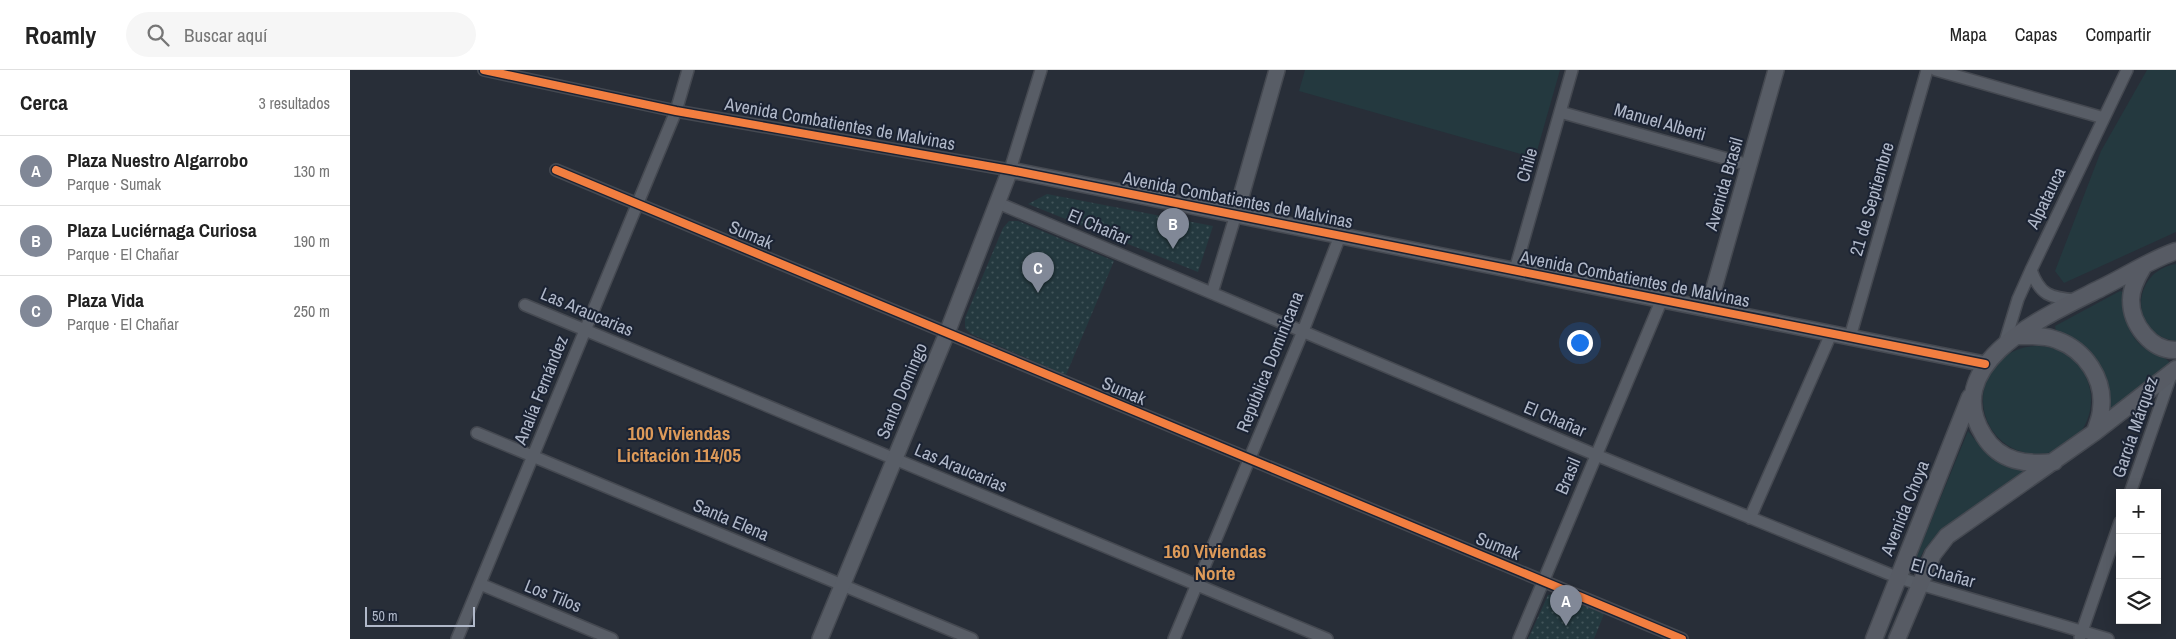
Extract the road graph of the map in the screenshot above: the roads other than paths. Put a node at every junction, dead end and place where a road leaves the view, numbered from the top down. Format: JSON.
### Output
{"nodes":[{"id":1,"x":484,"y":70,"type":"edge"},
{"id":2,"x":688,"y":70,"type":"edge"},
{"id":3,"x":1041,"y":70,"type":"edge"},
{"id":4,"x":1277,"y":70,"type":"edge"},
{"id":5,"x":1572,"y":70,"type":"edge"},
{"id":6,"x":1776,"y":70,"type":"edge"},
{"id":7,"x":1927,"y":70,"type":"edge"},
{"id":8,"x":1936,"y":70,"type":"edge"},
{"id":9,"x":2127,"y":70,"type":"edge"},
{"id":10,"x":676,"y":111,"type":"junction"},
{"id":11,"x":1560,"y":112,"type":"junction"},
{"id":12,"x":2104,"y":118,"type":"junction"},
{"id":13,"x":1749,"y":165,"type":"junction"},
{"id":14,"x":556,"y":170,"type":"dead end"},
{"id":15,"x":1010,"y":170,"type":"junction"},
{"id":16,"x":998,"y":203,"type":"junction"},
{"id":17,"x":637,"y":204,"type":"junction"},
{"id":18,"x":1236,"y":214,"type":"junction"},
{"id":19,"x":1340,"y":236,"type":"junction"},
{"id":20,"x":2173,"y":253,"type":"edge"},
{"id":21,"x":2143,"y":267,"type":"junction"},
{"id":22,"x":1515,"y":270,"type":"junction"},
{"id":23,"x":2030,"y":270,"type":"junction"},
{"id":24,"x":1212,"y":293,"type":"junction"},
{"id":25,"x":1662,"y":299,"type":"junction"},
{"id":26,"x":2077,"y":300,"type":"junction"},
{"id":27,"x":525,"y":305,"type":"dead end"},
{"id":28,"x":1708,"y":309,"type":"junction"},
{"id":29,"x":585,"y":330,"type":"junction"},
{"id":30,"x":1303,"y":331,"type":"junction"},
{"id":31,"x":947,"y":333,"type":"junction"},
{"id":32,"x":1831,"y":334,"type":"junction"},
{"id":33,"x":1850,"y":337,"type":"junction"},
{"id":34,"x":2011,"y":341,"type":"junction"},
{"id":35,"x":2176,"y":350,"type":"edge"},
{"id":36,"x":1985,"y":364,"type":"junction"},
{"id":37,"x":2174,"y":370,"type":"edge"},
{"id":38,"x":1973,"y":391,"type":"junction"},
{"id":39,"x":2095,"y":432,"type":"junction"},
{"id":40,"x":477,"y":433,"type":"dead end"},
{"id":41,"x":1596,"y":455,"type":"junction"},
{"id":42,"x":533,"y":456,"type":"junction"},
{"id":43,"x":894,"y":459,"type":"junction"},
{"id":44,"x":1249,"y":460,"type":"junction"},
{"id":45,"x":2054,"y":462,"type":"junction"},
{"id":46,"x":2131,"y":489,"type":"edge"},
{"id":47,"x":1750,"y":518,"type":"junction"},
{"id":48,"x":2116,"y":533,"type":"edge"},
{"id":49,"x":1899,"y":578,"type":"junction"},
{"id":50,"x":1543,"y":581,"type":"junction"},
{"id":51,"x":480,"y":584,"type":"junction"},
{"id":52,"x":842,"y":585,"type":"junction"},
{"id":53,"x":1196,"y":585,"type":"junction"},
{"id":54,"x":1919,"y":585,"type":"junction"},
{"id":55,"x":2080,"y":635,"type":"edge"},
{"id":56,"x":457,"y":639,"type":"edge"},
{"id":57,"x":612,"y":639,"type":"edge"},
{"id":58,"x":820,"y":639,"type":"edge"},
{"id":59,"x":972,"y":639,"type":"edge"},
{"id":60,"x":1174,"y":639,"type":"edge"},
{"id":61,"x":1327,"y":639,"type":"edge"},
{"id":62,"x":1518,"y":639,"type":"edge"},
{"id":63,"x":1682,"y":639,"type":"edge"},
{"id":64,"x":1874,"y":639,"type":"edge"},
{"id":65,"x":1897,"y":639,"type":"edge"},
{"id":66,"x":2108,"y":639,"type":"edge"}],
"edges":[{"from":1,"to":10,"type":"street","name":"Avenida Combatientes de Malvinas"},
{"from":2,"to":10,"type":"street","name":"Analía Fernández"},
{"from":3,"to":15,"type":"street","name":"Santo Domingo"},
{"from":4,"to":18,"type":"street"},
{"from":5,"to":11,"type":"street","name":"Chile"},
{"from":6,"to":13,"type":"street","name":"Avenida Brasil"},
{"from":7,"to":33,"type":"street","name":"21 de Septiembre"},
{"from":8,"to":12,"type":"street"},
{"from":9,"to":12,"type":"street","name":"Alpatauca"},
{"from":10,"to":15,"type":"street","name":"Avenida Combatientes de Malvinas"},
{"from":10,"to":17,"type":"street","name":"Analía Fernández"},
{"from":11,"to":13,"type":"street","name":"Manuel Alberti"},
{"from":11,"to":22,"type":"street","name":"Chile"},
{"from":12,"to":23,"type":"street","name":"Alpatauca"},
{"from":13,"to":28,"type":"street","name":"Avenida Brasil"},
{"from":14,"to":17,"type":"street","name":"Sumak"},
{"from":15,"to":16,"type":"street","name":"Santo Domingo"},
{"from":15,"to":18,"type":"street","name":"Avenida Combatientes de Malvinas"},
{"from":16,"to":24,"type":"street","name":"El Chañar"},
{"from":16,"to":31,"type":"street","name":"Santo Domingo"},
{"from":17,"to":29,"type":"street","name":"Analía Fernández"},
{"from":17,"to":31,"type":"street","name":"Sumak"},
{"from":18,"to":19,"type":"street","name":"Avenida Combatientes de Malvinas"},
{"from":18,"to":24,"type":"street"},
{"from":19,"to":22,"type":"street","name":"Avenida Combatientes de Malvinas"},
{"from":19,"to":30,"type":"street","name":"República Dominicana"},
{"from":20,"to":21,"type":"main road"},
{"from":21,"to":26,"type":"main road"},
{"from":21,"to":35,"type":"main road"},
{"from":22,"to":25,"type":"street","name":"Avenida Combatientes de Malvinas"},
{"from":23,"to":26,"type":"street"},
{"from":23,"to":34,"type":"street","name":"Alpatauca"},
{"from":24,"to":30,"type":"street","name":"El Chañar"},
{"from":25,"to":28,"type":"street","name":"Avenida Combatientes de Malvinas"},
{"from":25,"to":41,"type":"street","name":"Brasil"},
{"from":26,"to":34,"type":"main road"},
{"from":27,"to":29,"type":"street","name":"Las Araucarias"},
{"from":28,"to":32,"type":"street","name":"Avenida Combatientes de Malvinas"},
{"from":29,"to":42,"type":"street","name":"Analía Fernández"},
{"from":29,"to":43,"type":"street","name":"Las Araucarias"},
{"from":30,"to":41,"type":"street","name":"El Chañar"},
{"from":30,"to":44,"type":"street","name":"República Dominicana"},
{"from":31,"to":43,"type":"street","name":"Santo Domingo"},
{"from":31,"to":44,"type":"street","name":"Sumak"},
{"from":32,"to":33,"type":"street","name":"Avenida Combatientes de Malvinas"},
{"from":32,"to":47,"type":"street"},
{"from":33,"to":36,"type":"street","name":"Avenida Combatientes de Malvinas"},
{"from":34,"to":36,"type":"main road"},
{"from":34,"to":39,"type":"main road"},
{"from":36,"to":38,"type":"main road"},
{"from":37,"to":39,"type":"main road"},
{"from":37,"to":46,"type":"street","name":"García Márquez"},
{"from":38,"to":45,"type":"main road"},
{"from":38,"to":49,"type":"main road","name":"Avenida Choya"},
{"from":39,"to":45,"type":"main road"},
{"from":40,"to":42,"type":"street","name":"Santa Elena"},
{"from":41,"to":47,"type":"street","name":"El Chañar"},
{"from":41,"to":50,"type":"street","name":"Brasil"},
{"from":42,"to":51,"type":"street","name":"Analía Fernández"},
{"from":42,"to":52,"type":"street","name":"Santa Elena"},
{"from":43,"to":52,"type":"street","name":"Santo Domingo"},
{"from":43,"to":53,"type":"street","name":"Las Araucarias"},
{"from":44,"to":50,"type":"street","name":"Sumak"},
{"from":44,"to":53,"type":"street","name":"República Dominicana"},
{"from":45,"to":54,"type":"main road"},
{"from":47,"to":49,"type":"street","name":"El Chañar"},
{"from":48,"to":55,"type":"street"},
{"from":49,"to":54,"type":"street","name":"El Chañar"},
{"from":49,"to":64,"type":"main road","name":"Avenida Choya"},
{"from":50,"to":62,"type":"street","name":"Brasil"},
{"from":50,"to":63,"type":"street","name":"Sumak"},
{"from":51,"to":56,"type":"street","name":"Analía Fernández"},
{"from":51,"to":57,"type":"street","name":"Los Tilos"},
{"from":52,"to":58,"type":"street","name":"Santo Domingo"},
{"from":52,"to":59,"type":"street","name":"Santa Elena"},
{"from":53,"to":60,"type":"street","name":"República Dominicana"},
{"from":53,"to":61,"type":"street","name":"Las Araucarias"},
{"from":54,"to":55,"type":"street","name":"El Chañar"},
{"from":54,"to":65,"type":"main road"},
{"from":55,"to":66,"type":"street","name":"El Chañar"}]}
